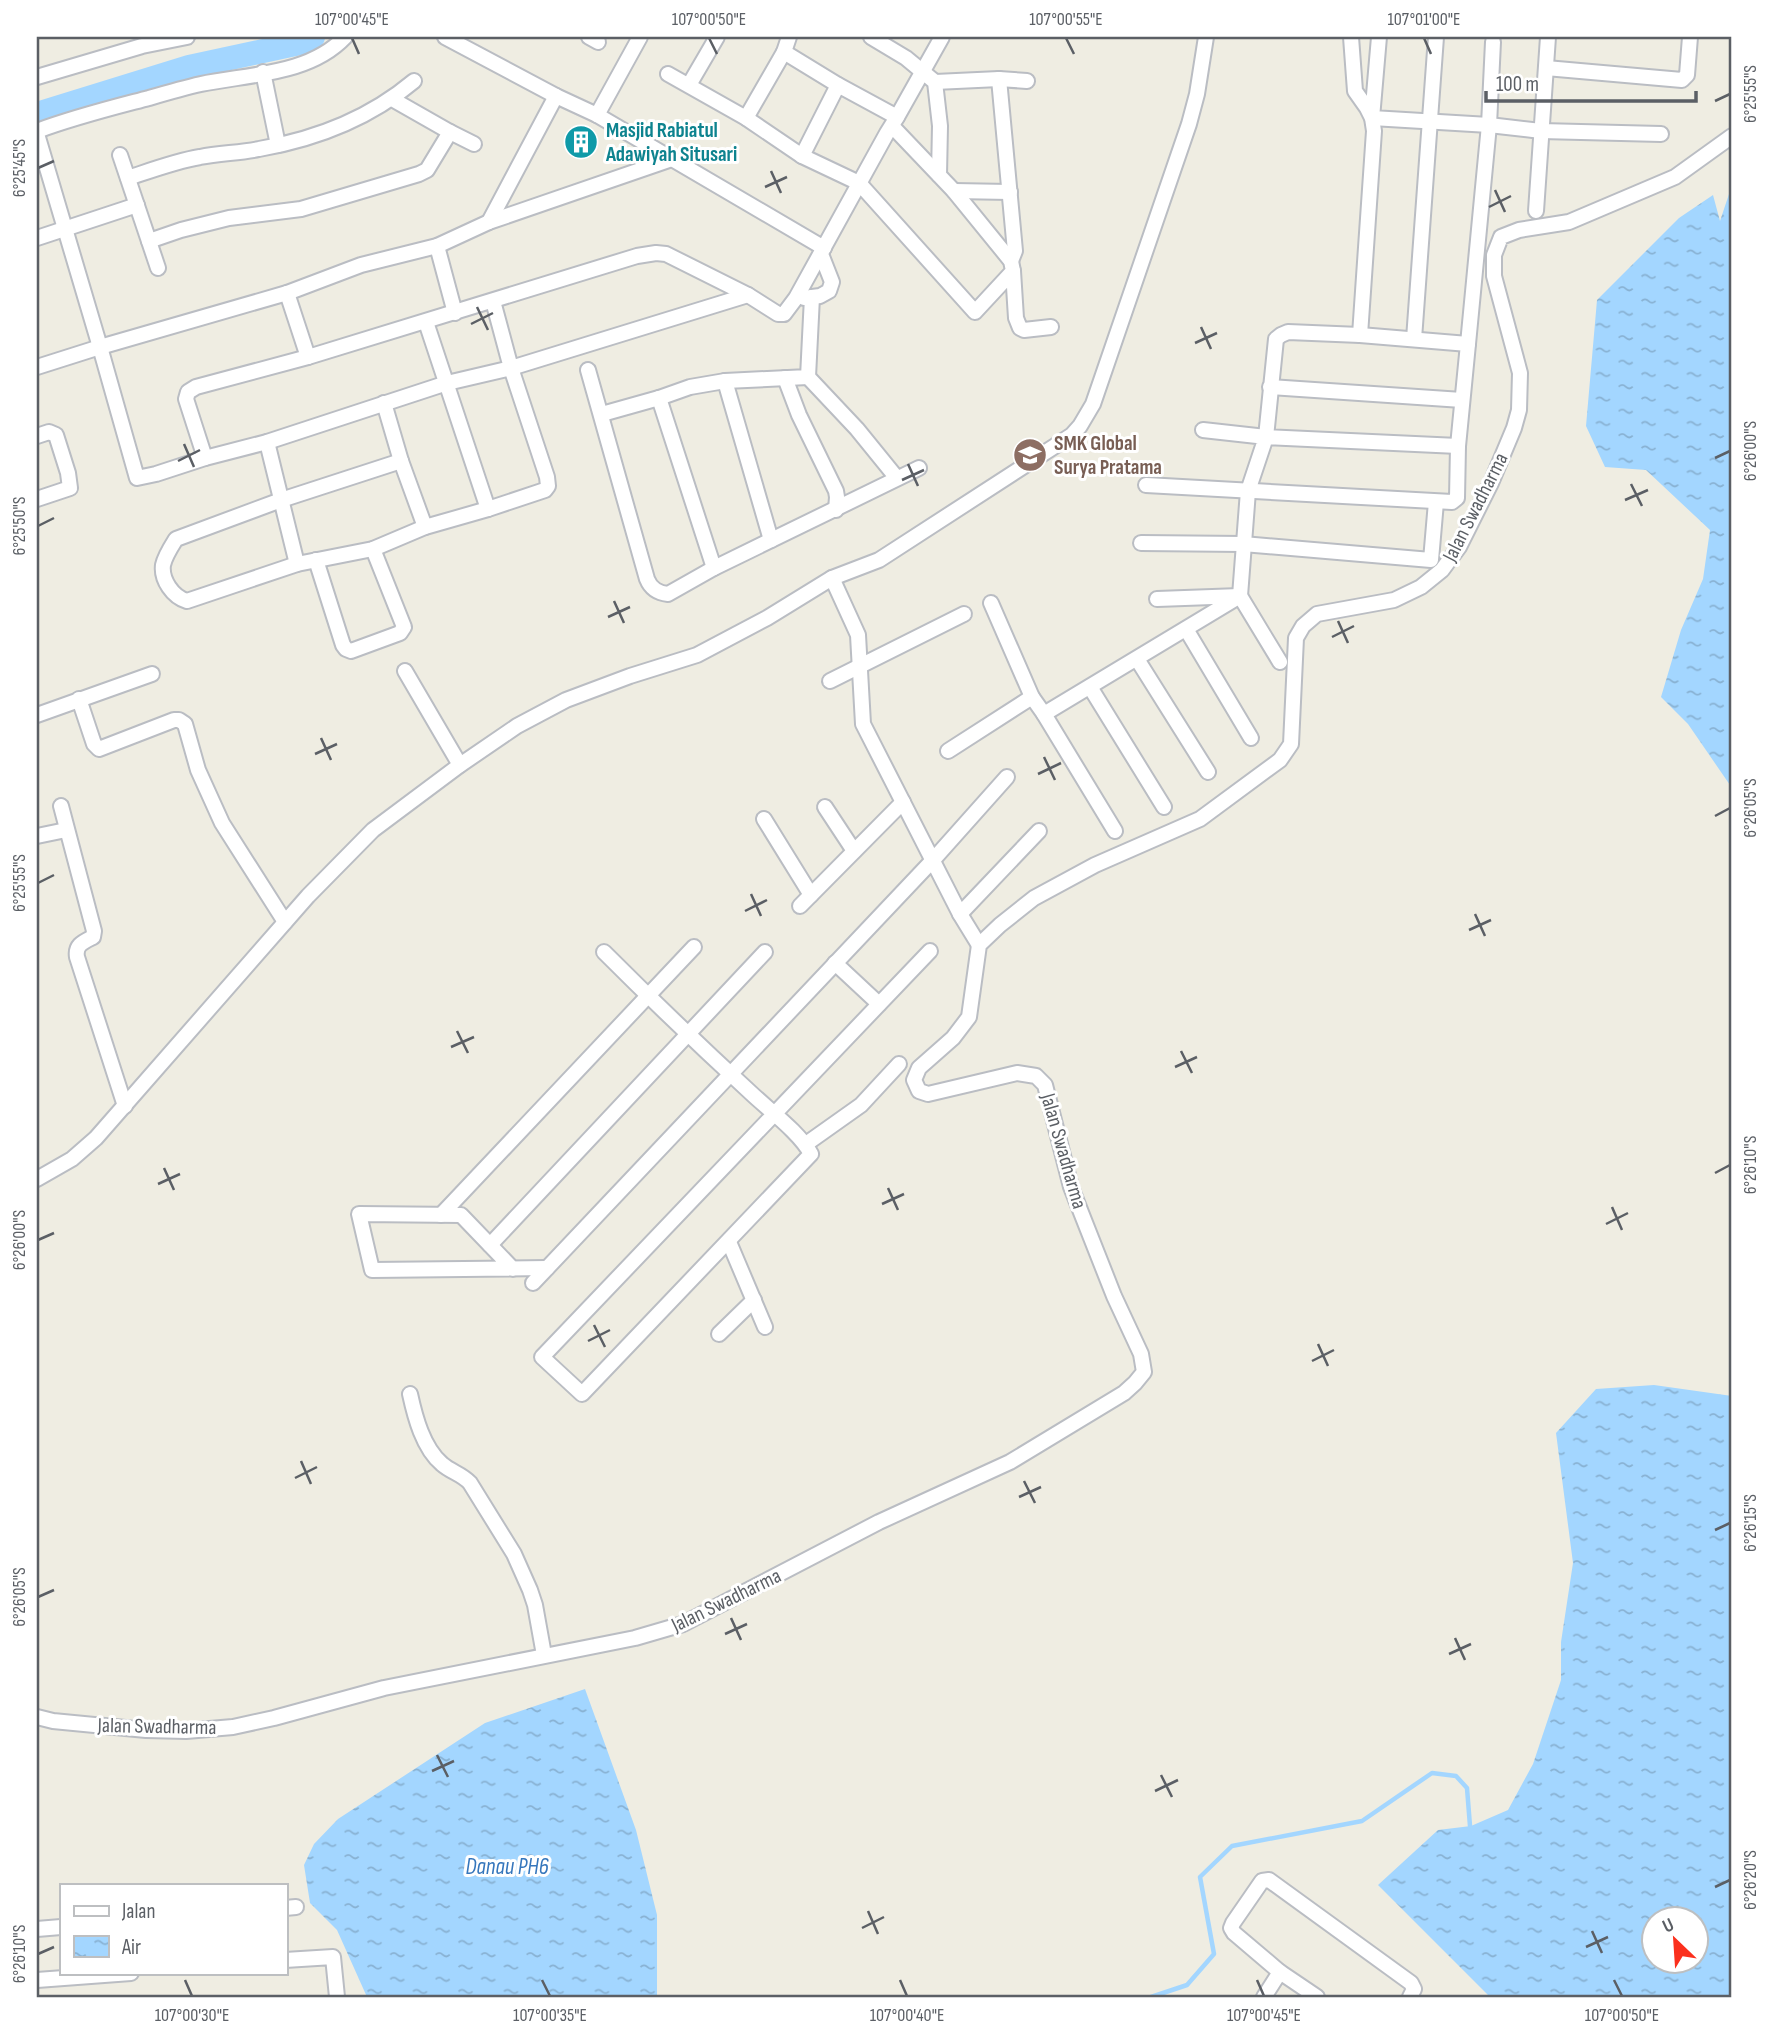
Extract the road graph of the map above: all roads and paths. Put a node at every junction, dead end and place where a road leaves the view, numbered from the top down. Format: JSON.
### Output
{"nodes":[{"id":1,"x":187,"y":37,"type":"edge"},
{"id":2,"x":345,"y":37,"type":"edge"},
{"id":3,"x":445,"y":37,"type":"edge"},
{"id":4,"x":640,"y":37,"type":"edge"},
{"id":5,"x":717,"y":37,"type":"edge"},
{"id":6,"x":789,"y":37,"type":"edge"},
{"id":7,"x":871,"y":37,"type":"edge"},
{"id":8,"x":942,"y":37,"type":"edge"},
{"id":9,"x":1206,"y":37,"type":"edge"},
{"id":10,"x":1351,"y":37,"type":"edge"},
{"id":11,"x":1379,"y":37,"type":"edge"},
{"id":12,"x":1436,"y":37,"type":"edge"},
{"id":13,"x":1548,"y":37,"type":"edge"},
{"id":14,"x":1690,"y":37,"type":"edge"},
{"id":15,"x":1493,"y":42,"type":"dead end"},
{"id":16,"x":784,"y":51,"type":"junction"},
{"id":17,"x":1546,"y":68,"type":"junction"},
{"id":18,"x":923,"y":71,"type":"junction"},
{"id":19,"x":263,"y":72,"type":"junction"},
{"id":20,"x":668,"y":74,"type":"dead end"},
{"id":21,"x":37,"y":77,"type":"edge"},
{"id":22,"x":999,"y":79,"type":"junction"},
{"id":23,"x":414,"y":81,"type":"dead end"},
{"id":24,"x":1027,"y":81,"type":"dead end"},
{"id":25,"x":935,"y":82,"type":"junction"},
{"id":26,"x":689,"y":85,"type":"junction"},
{"id":27,"x":838,"y":85,"type":"junction"},
{"id":28,"x":556,"y":96,"type":"junction"},
{"id":29,"x":392,"y":99,"type":"junction"},
{"id":30,"x":597,"y":115,"type":"junction"},
{"id":31,"x":746,"y":118,"type":"junction"},
{"id":32,"x":1372,"y":118,"type":"junction"},
{"id":33,"x":1429,"y":121,"type":"junction"},
{"id":34,"x":895,"y":122,"type":"junction"},
{"id":35,"x":1489,"y":125,"type":"junction"},
{"id":36,"x":1541,"y":131,"type":"junction"},
{"id":37,"x":450,"y":132,"type":"junction"},
{"id":38,"x":37,"y":133,"type":"edge"},
{"id":39,"x":1661,"y":134,"type":"dead end"},
{"id":40,"x":1732,"y":136,"type":"edge"},
{"id":41,"x":474,"y":144,"type":"dead end"},
{"id":42,"x":278,"y":145,"type":"junction"},
{"id":43,"x":120,"y":155,"type":"dead end"},
{"id":44,"x":802,"y":156,"type":"junction"},
{"id":45,"x":672,"y":159,"type":"junction"},
{"id":46,"x":939,"y":175,"type":"junction"},
{"id":47,"x":128,"y":178,"type":"junction"},
{"id":48,"x":859,"y":183,"type":"junction"},
{"id":49,"x":954,"y":191,"type":"junction"},
{"id":50,"x":1010,"y":192,"type":"junction"},
{"id":51,"x":137,"y":205,"type":"junction"},
{"id":52,"x":1536,"y":211,"type":"dead end"},
{"id":53,"x":489,"y":222,"type":"junction"},
{"id":54,"x":66,"y":227,"type":"junction"},
{"id":55,"x":37,"y":238,"type":"edge"},
{"id":56,"x":149,"y":241,"type":"junction"},
{"id":57,"x":437,"y":246,"type":"junction"},
{"id":58,"x":822,"y":251,"type":"junction"},
{"id":59,"x":1012,"y":266,"type":"junction"},
{"id":60,"x":158,"y":268,"type":"dead end"},
{"id":61,"x":287,"y":293,"type":"junction"},
{"id":62,"x":748,"y":295,"type":"junction"},
{"id":63,"x":812,"y":297,"type":"junction"},
{"id":64,"x":796,"y":299,"type":"junction"},
{"id":65,"x":492,"y":301,"type":"junction"},
{"id":66,"x":455,"y":313,"type":"junction"},
{"id":67,"x":426,"y":322,"type":"junction"},
{"id":68,"x":1051,"y":327,"type":"dead end"},
{"id":69,"x":1360,"y":335,"type":"junction"},
{"id":70,"x":1414,"y":339,"type":"junction"},
{"id":71,"x":1468,"y":344,"type":"junction"},
{"id":72,"x":100,"y":347,"type":"junction"},
{"id":73,"x":308,"y":357,"type":"junction"},
{"id":74,"x":37,"y":367,"type":"edge"},
{"id":75,"x":511,"y":368,"type":"junction"},
{"id":76,"x":589,"y":369,"type":"dead end"},
{"id":77,"x":808,"y":377,"type":"junction"},
{"id":78,"x":785,"y":378,"type":"junction"},
{"id":79,"x":725,"y":381,"type":"junction"},
{"id":80,"x":447,"y":383,"type":"junction"},
{"id":81,"x":1270,"y":387,"type":"junction"},
{"id":82,"x":659,"y":398,"type":"junction"},
{"id":83,"x":1462,"y":400,"type":"junction"},
{"id":84,"x":384,"y":403,"type":"junction"},
{"id":85,"x":602,"y":414,"type":"junction"},
{"id":86,"x":1203,"y":430,"type":"dead end"},
{"id":87,"x":37,"y":436,"type":"edge"},
{"id":88,"x":1266,"y":437,"type":"junction"},
{"id":89,"x":267,"y":442,"type":"junction"},
{"id":90,"x":1458,"y":446,"type":"junction"},
{"id":91,"x":205,"y":458,"type":"junction"},
{"id":92,"x":401,"y":461,"type":"junction"},
{"id":93,"x":919,"y":468,"type":"dead end"},
{"id":94,"x":896,"y":477,"type":"junction"},
{"id":95,"x":1146,"y":485,"type":"dead end"},
{"id":96,"x":1248,"y":491,"type":"junction"},
{"id":97,"x":37,"y":499,"type":"edge"},
{"id":98,"x":281,"y":500,"type":"junction"},
{"id":99,"x":1436,"y":502,"type":"junction"},
{"id":100,"x":488,"y":509,"type":"junction"},
{"id":101,"x":836,"y":510,"type":"junction"},
{"id":102,"x":425,"y":527,"type":"junction"},
{"id":103,"x":771,"y":540,"type":"junction"},
{"id":104,"x":1140,"y":543,"type":"dead end"},
{"id":105,"x":1243,"y":544,"type":"junction"},
{"id":106,"x":373,"y":549,"type":"junction"},
{"id":107,"x":316,"y":560,"type":"junction"},
{"id":108,"x":297,"y":564,"type":"junction"},
{"id":109,"x":714,"y":568,"type":"junction"},
{"id":110,"x":832,"y":578,"type":"junction"},
{"id":111,"x":1240,"y":596,"type":"junction"},
{"id":112,"x":1157,"y":599,"type":"dead end"},
{"id":113,"x":991,"y":603,"type":"dead end"},
{"id":114,"x":964,"y":614,"type":"dead end"},
{"id":115,"x":1186,"y":629,"type":"junction"},
{"id":116,"x":1137,"y":659,"type":"junction"},
{"id":117,"x":1280,"y":662,"type":"dead end"},
{"id":118,"x":860,"y":667,"type":"junction"},
{"id":119,"x":405,"y":671,"type":"dead end"},
{"id":120,"x":152,"y":674,"type":"dead end"},
{"id":121,"x":830,"y":681,"type":"dead end"},
{"id":122,"x":1090,"y":687,"type":"junction"},
{"id":123,"x":1032,"y":697,"type":"junction"},
{"id":124,"x":79,"y":699,"type":"junction"},
{"id":125,"x":37,"y":715,"type":"edge"},
{"id":126,"x":1044,"y":715,"type":"junction"},
{"id":127,"x":1251,"y":738,"type":"dead end"},
{"id":128,"x":948,"y":751,"type":"dead end"},
{"id":129,"x":460,"y":765,"type":"junction"},
{"id":130,"x":1208,"y":772,"type":"dead end"},
{"id":131,"x":1007,"y":777,"type":"dead end"},
{"id":132,"x":903,"y":802,"type":"junction"},
{"id":133,"x":61,"y":806,"type":"dead end"},
{"id":134,"x":825,"y":807,"type":"dead end"},
{"id":135,"x":1164,"y":807,"type":"dead end"},
{"id":136,"x":764,"y":818,"type":"dead end"},
{"id":137,"x":66,"y":830,"type":"junction"},
{"id":138,"x":1039,"y":831,"type":"dead end"},
{"id":139,"x":1115,"y":831,"type":"dead end"},
{"id":140,"x":37,"y":836,"type":"edge"},
{"id":141,"x":854,"y":851,"type":"junction"},
{"id":142,"x":933,"y":860,"type":"junction"},
{"id":143,"x":811,"y":895,"type":"junction"},
{"id":144,"x":800,"y":906,"type":"dead end"},
{"id":145,"x":960,"y":914,"type":"junction"},
{"id":146,"x":285,"y":922,"type":"junction"},
{"id":147,"x":979,"y":945,"type":"junction"},
{"id":148,"x":694,"y":947,"type":"dead end"},
{"id":149,"x":930,"y":951,"type":"dead end"},
{"id":150,"x":604,"y":952,"type":"dead end"},
{"id":151,"x":765,"y":953,"type":"dead end"},
{"id":152,"x":835,"y":963,"type":"junction"},
{"id":153,"x":648,"y":996,"type":"junction"},
{"id":154,"x":879,"y":1004,"type":"junction"},
{"id":155,"x":689,"y":1034,"type":"junction"},
{"id":156,"x":899,"y":1064,"type":"dead end"},
{"id":157,"x":730,"y":1074,"type":"junction"},
{"id":158,"x":125,"y":1106,"type":"junction"},
{"id":159,"x":773,"y":1114,"type":"junction"},
{"id":160,"x":806,"y":1144,"type":"junction"},
{"id":161,"x":37,"y":1179,"type":"edge"},
{"id":162,"x":442,"y":1214,"type":"junction"},
{"id":163,"x":729,"y":1242,"type":"junction"},
{"id":164,"x":490,"y":1245,"type":"junction"},
{"id":165,"x":547,"y":1268,"type":"junction"},
{"id":166,"x":513,"y":1269,"type":"junction"},
{"id":167,"x":533,"y":1283,"type":"dead end"},
{"id":168,"x":754,"y":1300,"type":"junction"},
{"id":169,"x":765,"y":1327,"type":"dead end"},
{"id":170,"x":719,"y":1334,"type":"dead end"},
{"id":171,"x":410,"y":1394,"type":"dead end"},
{"id":172,"x":544,"y":1655,"type":"junction"},
{"id":173,"x":37,"y":1717,"type":"edge"},
{"id":174,"x":60,"y":1927,"type":"edge"},
{"id":175,"x":37,"y":1929,"type":"edge"},
{"id":176,"x":287,"y":1961,"type":"edge"},
{"id":177,"x":1280,"y":1972,"type":"junction"},
{"id":178,"x":118,"y":1974,"type":"edge"},
{"id":179,"x":37,"y":1980,"type":"edge"},
{"id":180,"x":337,"y":1997,"type":"edge"},
{"id":181,"x":1264,"y":1997,"type":"edge"},
{"id":182,"x":1317,"y":1997,"type":"edge"},
{"id":183,"x":1410,"y":1997,"type":"edge"}],
"edges":[{"from":1,"to":21,"type":"street"},
{"from":2,"to":19,"type":"street"},
{"from":3,"to":28,"type":"street"},
{"from":4,"to":30,"type":"street"},
{"from":5,"to":26,"type":"street"},
{"from":6,"to":16,"type":"street"},
{"from":7,"to":18,"type":"street"},
{"from":8,"to":18,"type":"street"},
{"from":9,"to":110,"type":"street"},
{"from":10,"to":32,"type":"street"},
{"from":11,"to":32,"type":"street"},
{"from":12,"to":33,"type":"street"},
{"from":13,"to":17,"type":"street"},
{"from":14,"to":17,"type":"street"},
{"from":15,"to":35,"type":"street"},
{"from":16,"to":27,"type":"street"},
{"from":16,"to":31,"type":"street"},
{"from":17,"to":36,"type":"street"},
{"from":18,"to":25,"type":"street"},
{"from":18,"to":34,"type":"street"},
{"from":19,"to":38,"type":"street"},
{"from":19,"to":42,"type":"street"},
{"from":20,"to":26,"type":"street"},
{"from":22,"to":24,"type":"street"},
{"from":22,"to":25,"type":"street"},
{"from":22,"to":50,"type":"street"},
{"from":23,"to":29,"type":"street"},
{"from":25,"to":46,"type":"street"},
{"from":26,"to":31,"type":"street"},
{"from":27,"to":34,"type":"street"},
{"from":27,"to":44,"type":"street"},
{"from":28,"to":30,"type":"street"},
{"from":28,"to":53,"type":"street"},
{"from":29,"to":37,"type":"street"},
{"from":29,"to":42,"type":"street"},
{"from":30,"to":45,"type":"street"},
{"from":31,"to":44,"type":"street"},
{"from":32,"to":33,"type":"street"},
{"from":32,"to":69,"type":"street"},
{"from":33,"to":35,"type":"street"},
{"from":33,"to":70,"type":"street"},
{"from":34,"to":46,"type":"street"},
{"from":34,"to":48,"type":"street"},
{"from":35,"to":36,"type":"street"},
{"from":35,"to":71,"type":"street"},
{"from":36,"to":39,"type":"street"},
{"from":36,"to":52,"type":"street"},
{"from":37,"to":41,"type":"street"},
{"from":37,"to":56,"type":"street"},
{"from":38,"to":54,"type":"street"},
{"from":40,"to":147,"type":"street","name":"Jalan Swadharma"},
{"from":42,"to":47,"type":"street"},
{"from":43,"to":47,"type":"street"},
{"from":44,"to":48,"type":"street"},
{"from":45,"to":53,"type":"street"},
{"from":45,"to":58,"type":"street"},
{"from":46,"to":49,"type":"street"},
{"from":47,"to":51,"type":"street"},
{"from":48,"to":58,"type":"street"},
{"from":48,"to":59,"type":"street"},
{"from":49,"to":50,"type":"street"},
{"from":49,"to":59,"type":"street"},
{"from":50,"to":59,"type":"street"},
{"from":51,"to":54,"type":"street"},
{"from":51,"to":56,"type":"street"},
{"from":53,"to":57,"type":"street"},
{"from":54,"to":55,"type":"street"},
{"from":54,"to":72,"type":"street"},
{"from":56,"to":60,"type":"street"},
{"from":57,"to":61,"type":"street"},
{"from":57,"to":66,"type":"street"},
{"from":58,"to":63,"type":"street"},
{"from":58,"to":64,"type":"street"},
{"from":59,"to":68,"type":"street"},
{"from":61,"to":72,"type":"street"},
{"from":61,"to":73,"type":"street"},
{"from":62,"to":64,"type":"street"},
{"from":62,"to":65,"type":"street"},
{"from":62,"to":75,"type":"street"},
{"from":63,"to":64,"type":"street"},
{"from":63,"to":77,"type":"street"},
{"from":65,"to":66,"type":"street"},
{"from":65,"to":75,"type":"street"},
{"from":66,"to":67,"type":"street"},
{"from":67,"to":73,"type":"street"},
{"from":67,"to":80,"type":"street"},
{"from":69,"to":70,"type":"street"},
{"from":69,"to":81,"type":"street"},
{"from":70,"to":71,"type":"street"},
{"from":71,"to":83,"type":"street"},
{"from":72,"to":74,"type":"street"},
{"from":72,"to":91,"type":"street"},
{"from":73,"to":91,"type":"street"},
{"from":75,"to":80,"type":"street"},
{"from":75,"to":100,"type":"street"},
{"from":76,"to":85,"type":"street"},
{"from":77,"to":78,"type":"street"},
{"from":77,"to":94,"type":"street"},
{"from":78,"to":79,"type":"street"},
{"from":78,"to":101,"type":"street"},
{"from":79,"to":82,"type":"street"},
{"from":79,"to":103,"type":"street"},
{"from":80,"to":84,"type":"street"},
{"from":80,"to":100,"type":"street"},
{"from":81,"to":83,"type":"street"},
{"from":81,"to":88,"type":"street"},
{"from":82,"to":85,"type":"street"},
{"from":82,"to":109,"type":"street"},
{"from":83,"to":90,"type":"street"},
{"from":84,"to":89,"type":"street"},
{"from":84,"to":92,"type":"street"},
{"from":85,"to":109,"type":"street"},
{"from":86,"to":88,"type":"street"},
{"from":87,"to":97,"type":"street"},
{"from":88,"to":90,"type":"street"},
{"from":88,"to":96,"type":"street"},
{"from":89,"to":91,"type":"street"},
{"from":89,"to":98,"type":"street"},
{"from":90,"to":99,"type":"street"},
{"from":92,"to":98,"type":"street"},
{"from":92,"to":102,"type":"street"},
{"from":93,"to":94,"type":"street"},
{"from":94,"to":101,"type":"street"},
{"from":95,"to":96,"type":"street"},
{"from":96,"to":99,"type":"street"},
{"from":96,"to":105,"type":"street"},
{"from":98,"to":108,"type":"street"},
{"from":98,"to":108,"type":"street"},
{"from":99,"to":105,"type":"street"},
{"from":100,"to":102,"type":"street"},
{"from":101,"to":103,"type":"street"},
{"from":102,"to":106,"type":"street"},
{"from":103,"to":109,"type":"street"},
{"from":104,"to":105,"type":"street"},
{"from":105,"to":111,"type":"street"},
{"from":106,"to":107,"type":"street"},
{"from":106,"to":107,"type":"street"},
{"from":107,"to":108,"type":"street"},
{"from":110,"to":118,"type":"street"},
{"from":110,"to":129,"type":"street"},
{"from":111,"to":112,"type":"street"},
{"from":111,"to":115,"type":"street"},
{"from":111,"to":117,"type":"street"},
{"from":113,"to":123,"type":"street"},
{"from":114,"to":118,"type":"street"},
{"from":115,"to":116,"type":"street"},
{"from":115,"to":127,"type":"street"},
{"from":116,"to":122,"type":"street"},
{"from":116,"to":130,"type":"street"},
{"from":118,"to":121,"type":"street"},
{"from":118,"to":132,"type":"street"},
{"from":119,"to":129,"type":"street"},
{"from":120,"to":124,"type":"street"},
{"from":122,"to":126,"type":"street"},
{"from":122,"to":135,"type":"street"},
{"from":123,"to":126,"type":"street"},
{"from":123,"to":128,"type":"street"},
{"from":124,"to":125,"type":"street"},
{"from":124,"to":146,"type":"street"},
{"from":126,"to":139,"type":"street"},
{"from":129,"to":146,"type":"street"},
{"from":131,"to":142,"type":"street"},
{"from":132,"to":141,"type":"street"},
{"from":132,"to":142,"type":"street"},
{"from":133,"to":137,"type":"street"},
{"from":134,"to":141,"type":"street"},
{"from":136,"to":143,"type":"street"},
{"from":137,"to":140,"type":"street"},
{"from":137,"to":158,"type":"street"},
{"from":138,"to":145,"type":"street"},
{"from":141,"to":143,"type":"street"},
{"from":142,"to":145,"type":"street"},
{"from":142,"to":152,"type":"street"},
{"from":143,"to":144,"type":"street"},
{"from":145,"to":147,"type":"street"},
{"from":146,"to":158,"type":"street"},
{"from":147,"to":172,"type":"street","name":"Jalan Swadharma"},
{"from":148,"to":153,"type":"street"},
{"from":149,"to":154,"type":"street"},
{"from":150,"to":153,"type":"street"},
{"from":151,"to":155,"type":"street"},
{"from":152,"to":154,"type":"street"},
{"from":152,"to":157,"type":"street"},
{"from":153,"to":155,"type":"street"},
{"from":153,"to":162,"type":"street"},
{"from":154,"to":159,"type":"street"},
{"from":155,"to":157,"type":"street"},
{"from":155,"to":164,"type":"street"},
{"from":156,"to":160,"type":"street"},
{"from":157,"to":159,"type":"street"},
{"from":157,"to":165,"type":"street"},
{"from":158,"to":161,"type":"street"},
{"from":159,"to":160,"type":"street"},
{"from":159,"to":163,"type":"street"},
{"from":160,"to":163,"type":"street"},
{"from":162,"to":164,"type":"street"},
{"from":162,"to":166,"type":"street"},
{"from":163,"to":168,"type":"street"},
{"from":164,"to":166,"type":"street"},
{"from":165,"to":166,"type":"street"},
{"from":165,"to":167,"type":"street"},
{"from":168,"to":169,"type":"street"},
{"from":168,"to":170,"type":"street"},
{"from":171,"to":172,"type":"street"},
{"from":172,"to":173,"type":"street","name":"Jalan Swadharma"},
{"from":174,"to":175,"type":"street"},
{"from":176,"to":180,"type":"street"},
{"from":177,"to":181,"type":"street"},
{"from":177,"to":182,"type":"street"},
{"from":177,"to":183,"type":"street"},
{"from":178,"to":179,"type":"street"}]}
